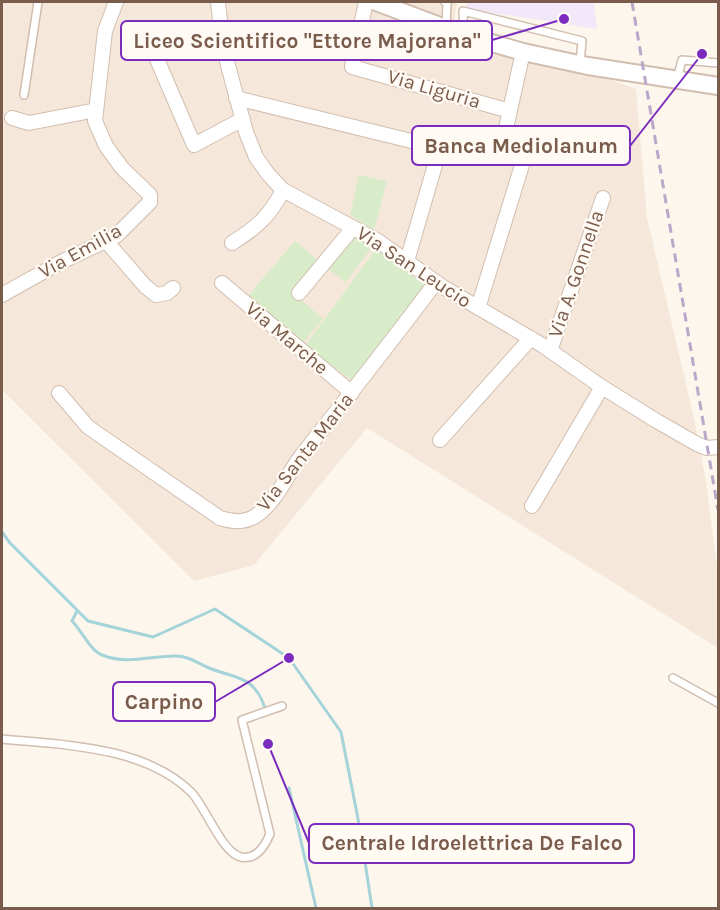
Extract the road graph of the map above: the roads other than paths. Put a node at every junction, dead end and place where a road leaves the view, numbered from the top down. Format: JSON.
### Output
{"nodes":[{"id":1,"x":38,"y":2,"type":"edge"},
{"id":2,"x":116,"y":2,"type":"edge"},
{"id":3,"x":219,"y":2,"type":"edge"},
{"id":4,"x":366,"y":2,"type":"edge"},
{"id":5,"x":445,"y":2,"type":"edge"},
{"id":6,"x":464,"y":2,"type":"edge"},
{"id":7,"x":387,"y":3,"type":"edge"},
{"id":8,"x":463,"y":11,"type":"junction"},
{"id":9,"x":446,"y":28,"type":"junction"},
{"id":10,"x":464,"y":35,"type":"junction"},
{"id":11,"x":153,"y":50,"type":"dead end"},
{"id":12,"x":523,"y":52,"type":"junction"},
{"id":13,"x":718,"y":63,"type":"edge"},
{"id":14,"x":580,"y":65,"type":"junction"},
{"id":15,"x":677,"y":79,"type":"junction"},
{"id":16,"x":717,"y":84,"type":"edge"},
{"id":17,"x":24,"y":94,"type":"dead end"},
{"id":18,"x":236,"y":98,"type":"junction"},
{"id":19,"x":96,"y":110,"type":"junction"},
{"id":20,"x":510,"y":111,"type":"junction"},
{"id":21,"x":12,"y":118,"type":"dead end"},
{"id":22,"x":243,"y":119,"type":"junction"},
{"id":23,"x":283,"y":189,"type":"junction"},
{"id":24,"x":603,"y":198,"type":"dead end"},
{"id":25,"x":353,"y":228,"type":"junction"},
{"id":26,"x":106,"y":241,"type":"junction"},
{"id":27,"x":232,"y":243,"type":"dead end"},
{"id":28,"x":407,"y":261,"type":"junction"},
{"id":29,"x":436,"y":282,"type":"junction"},
{"id":30,"x":222,"y":283,"type":"dead end"},
{"id":31,"x":173,"y":288,"type":"dead end"},
{"id":32,"x":299,"y":293,"type":"dead end"},
{"id":33,"x":2,"y":295,"type":"edge"},
{"id":34,"x":478,"y":308,"type":"junction"},
{"id":35,"x":531,"y":338,"type":"junction"},
{"id":36,"x":550,"y":351,"type":"junction"},
{"id":37,"x":602,"y":387,"type":"junction"},
{"id":38,"x":59,"y":393,"type":"dead end"},
{"id":39,"x":352,"y":393,"type":"junction"},
{"id":40,"x":440,"y":440,"type":"dead end"},
{"id":41,"x":718,"y":447,"type":"edge"},
{"id":42,"x":532,"y":506,"type":"dead end"},
{"id":43,"x":673,"y":678,"type":"dead end"},
{"id":44,"x":718,"y":703,"type":"edge"},
{"id":45,"x":282,"y":706,"type":"dead end"},
{"id":46,"x":2,"y":740,"type":"edge"}],
"edges":[{"from":1,"to":17,"type":"lane"},
{"from":2,"to":19,"type":"street","name":"Via Emilia"},
{"from":3,"to":18,"type":"street","name":"Via San Leucio"},
{"from":4,"to":20,"type":"street","name":"Via Liguria"},
{"from":5,"to":9,"type":"lane"},
{"from":6,"to":8,"type":"lane"},
{"from":7,"to":9,"type":"street"},
{"from":8,"to":10,"type":"lane"},
{"from":8,"to":14,"type":"lane"},
{"from":9,"to":10,"type":"street"},
{"from":10,"to":12,"type":"street"},
{"from":11,"to":22,"type":"street"},
{"from":12,"to":14,"type":"street"},
{"from":12,"to":20,"type":"street"},
{"from":13,"to":15,"type":"lane"},
{"from":14,"to":15,"type":"street"},
{"from":15,"to":16,"type":"street"},
{"from":18,"to":22,"type":"street","name":"Via San Leucio"},
{"from":18,"to":28,"type":"street"},
{"from":19,"to":21,"type":"street"},
{"from":19,"to":26,"type":"street","name":"Via Emilia"},
{"from":20,"to":34,"type":"street"},
{"from":22,"to":23,"type":"street","name":"Via San Leucio"},
{"from":23,"to":25,"type":"street","name":"Via San Leucio"},
{"from":23,"to":27,"type":"street"},
{"from":24,"to":36,"type":"street","name":"Via A. Gonnella"},
{"from":25,"to":28,"type":"street","name":"Via San Leucio"},
{"from":25,"to":32,"type":"street"},
{"from":26,"to":31,"type":"street"},
{"from":26,"to":33,"type":"street","name":"Via Emilia"},
{"from":28,"to":29,"type":"street","name":"Via San Leucio"},
{"from":29,"to":34,"type":"street","name":"Via San Leucio"},
{"from":29,"to":39,"type":"street","name":"Via Santa Maria"},
{"from":30,"to":39,"type":"street","name":"Via Marche"},
{"from":34,"to":35,"type":"street","name":"Via San Leucio"},
{"from":35,"to":36,"type":"street","name":"Via San Leucio"},
{"from":35,"to":40,"type":"street"},
{"from":36,"to":37,"type":"street","name":"Via San Leucio"},
{"from":37,"to":41,"type":"street","name":"Via San Leucio"},
{"from":37,"to":42,"type":"street"},
{"from":38,"to":39,"type":"street","name":"Via Santa Maria"},
{"from":43,"to":44,"type":"lane"},
{"from":45,"to":46,"type":"lane"}]}
